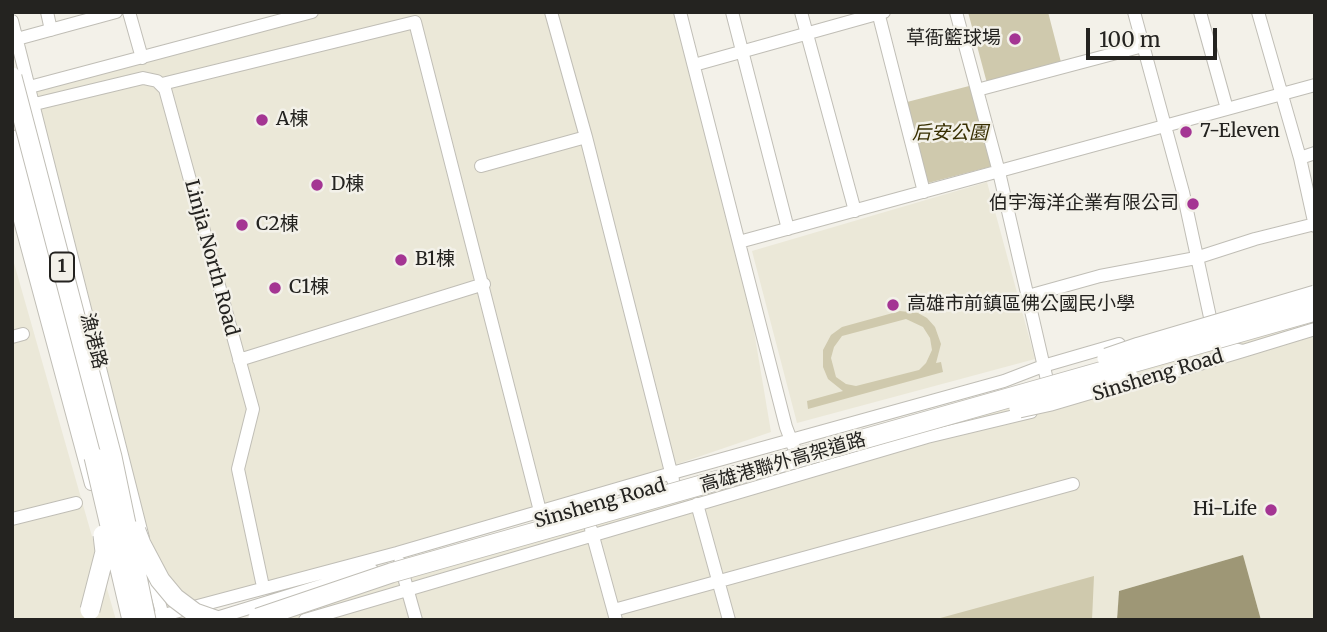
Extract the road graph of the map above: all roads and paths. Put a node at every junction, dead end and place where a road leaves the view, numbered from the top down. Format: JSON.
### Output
{"nodes":[{"id":1,"x":47,"y":12,"type":"edge"},
{"id":2,"x":116,"y":12,"type":"edge"},
{"id":3,"x":129,"y":12,"type":"edge"},
{"id":4,"x":312,"y":12,"type":"edge"},
{"id":5,"x":551,"y":12,"type":"edge"},
{"id":6,"x":680,"y":12,"type":"edge"},
{"id":7,"x":732,"y":12,"type":"edge"},
{"id":8,"x":801,"y":12,"type":"edge"},
{"id":9,"x":956,"y":12,"type":"edge"},
{"id":10,"x":1134,"y":12,"type":"edge"},
{"id":11,"x":1200,"y":12,"type":"edge"},
{"id":12,"x":1258,"y":12,"type":"edge"},
{"id":13,"x":881,"y":13,"type":"edge"},
{"id":14,"x":294,"y":15,"type":"edge"},
{"id":15,"x":12,"y":21,"type":"edge"},
{"id":16,"x":51,"y":30,"type":"junction"},
{"id":17,"x":807,"y":33,"type":"junction"},
{"id":18,"x":17,"y":39,"type":"junction"},
{"id":19,"x":1143,"y":46,"type":"junction"},
{"id":20,"x":742,"y":51,"type":"junction"},
{"id":21,"x":142,"y":58,"type":"junction"},
{"id":22,"x":694,"y":65,"type":"junction"},
{"id":23,"x":20,"y":82,"type":"edge"},
{"id":24,"x":162,"y":84,"type":"junction"},
{"id":25,"x":1315,"y":85,"type":"edge"},
{"id":26,"x":977,"y":90,"type":"junction"},
{"id":27,"x":12,"y":91,"type":"edge"},
{"id":28,"x":1282,"y":94,"type":"junction"},
{"id":29,"x":33,"y":104,"type":"junction"},
{"id":30,"x":1227,"y":109,"type":"junction"},
{"id":31,"x":12,"y":110,"type":"edge"},
{"id":32,"x":1165,"y":126,"type":"junction"},
{"id":33,"x":586,"y":137,"type":"junction"},
{"id":34,"x":12,"y":140,"type":"edge"},
{"id":35,"x":1315,"y":153,"type":"edge"},
{"id":36,"x":1300,"y":158,"type":"junction"},
{"id":37,"x":481,"y":166,"type":"dead end"},
{"id":38,"x":999,"y":172,"type":"junction"},
{"id":39,"x":12,"y":191,"type":"edge"},
{"id":40,"x":924,"y":192,"type":"junction"},
{"id":41,"x":855,"y":211,"type":"junction"},
{"id":42,"x":1315,"y":224,"type":"edge"},
{"id":43,"x":788,"y":229,"type":"junction"},
{"id":44,"x":739,"y":242,"type":"junction"},
{"id":45,"x":1196,"y":257,"type":"junction"},
{"id":46,"x":484,"y":284,"type":"junction"},
{"id":47,"x":1315,"y":288,"type":"edge"},
{"id":48,"x":1315,"y":295,"type":"edge"},
{"id":49,"x":1028,"y":296,"type":"junction"},
{"id":50,"x":1315,"y":303,"type":"edge"},
{"id":51,"x":1315,"y":311,"type":"edge"},
{"id":52,"x":1315,"y":317,"type":"edge"},
{"id":53,"x":1209,"y":318,"type":"junction"},
{"id":54,"x":1315,"y":323,"type":"edge"},
{"id":55,"x":1315,"y":329,"type":"edge"},
{"id":56,"x":1214,"y":338,"type":"junction"},
{"id":57,"x":1243,"y":351,"type":"junction"},
{"id":58,"x":1219,"y":358,"type":"junction"},
{"id":59,"x":239,"y":360,"type":"junction"},
{"id":60,"x":1043,"y":366,"type":"junction"},
{"id":61,"x":1047,"y":380,"type":"junction"},
{"id":62,"x":949,"y":419,"type":"junction"},
{"id":63,"x":792,"y":442,"type":"junction"},
{"id":64,"x":103,"y":457,"type":"junction"},
{"id":65,"x":672,"y":475,"type":"junction"},
{"id":66,"x":1073,"y":484,"type":"dead end"},
{"id":67,"x":582,"y":500,"type":"junction"},
{"id":68,"x":76,"y":503,"type":"dead end"},
{"id":69,"x":697,"y":504,"type":"junction"},
{"id":70,"x":540,"y":508,"type":"junction"},
{"id":71,"x":12,"y":519,"type":"edge"},
{"id":72,"x":592,"y":535,"type":"junction"},
{"id":73,"x":398,"y":554,"type":"junction"},
{"id":74,"x":718,"y":581,"type":"junction"},
{"id":75,"x":263,"y":586,"type":"junction"},
{"id":76,"x":408,"y":590,"type":"junction"},
{"id":77,"x":615,"y":615,"type":"edge"},
{"id":78,"x":156,"y":617,"type":"edge"},
{"id":79,"x":252,"y":619,"type":"edge"},
{"id":80,"x":85,"y":620,"type":"edge"},
{"id":81,"x":129,"y":620,"type":"edge"},
{"id":82,"x":177,"y":620,"type":"edge"},
{"id":83,"x":212,"y":620,"type":"edge"},
{"id":84,"x":280,"y":620,"type":"edge"},
{"id":85,"x":305,"y":620,"type":"edge"},
{"id":86,"x":416,"y":620,"type":"edge"},
{"id":87,"x":729,"y":620,"type":"edge"}],
"edges":[{"from":1,"to":16,"type":"street"},
{"from":2,"to":16,"type":"street"},
{"from":3,"to":21,"type":"street"},
{"from":4,"to":14,"type":"street"},
{"from":5,"to":33,"type":"street"},
{"from":6,"to":22,"type":"street"},
{"from":7,"to":20,"type":"street"},
{"from":8,"to":17,"type":"street"},
{"from":9,"to":26,"type":"street"},
{"from":10,"to":19,"type":"street"},
{"from":11,"to":30,"type":"street"},
{"from":12,"to":28,"type":"street"},
{"from":13,"to":17,"type":"street"},
{"from":13,"to":40,"type":"street"},
{"from":14,"to":21,"type":"street"},
{"from":15,"to":18,"type":"street","name":"漁港路"},
{"from":16,"to":18,"type":"street"},
{"from":17,"to":20,"type":"street"},
{"from":17,"to":41,"type":"street"},
{"from":18,"to":23,"type":"street","name":"漁港路"},
{"from":19,"to":26,"type":"street"},
{"from":19,"to":32,"type":"street"},
{"from":20,"to":22,"type":"street"},
{"from":20,"to":43,"type":"street"},
{"from":21,"to":23,"type":"street"},
{"from":22,"to":44,"type":"street"},
{"from":23,"to":27,"type":"street"},
{"from":23,"to":29,"type":"street","name":"漁港路"},
{"from":23,"to":64,"type":"highway","number":"1","bridge":true},
{"from":24,"to":29,"type":"street"},
{"from":24,"to":46,"type":"street"},
{"from":24,"to":59,"type":"street","name":"Linjia North Road"},
{"from":25,"to":28,"type":"street"},
{"from":26,"to":38,"type":"street"},
{"from":28,"to":30,"type":"street"},
{"from":28,"to":36,"type":"street"},
{"from":29,"to":31,"type":"street"},
{"from":29,"to":78,"type":"street","name":"漁港路"},
{"from":30,"to":32,"type":"street"},
{"from":32,"to":38,"type":"street"},
{"from":32,"to":45,"type":"street"},
{"from":33,"to":37,"type":"street"},
{"from":33,"to":65,"type":"street"},
{"from":34,"to":64,"type":"highway","number":"1"},
{"from":35,"to":36,"type":"street"},
{"from":36,"to":42,"type":"street"},
{"from":38,"to":40,"type":"street"},
{"from":38,"to":49,"type":"street"},
{"from":39,"to":81,"type":"street","name":"漁港路"},
{"from":40,"to":41,"type":"street"},
{"from":41,"to":43,"type":"street"},
{"from":42,"to":45,"type":"street"},
{"from":43,"to":44,"type":"street"},
{"from":44,"to":63,"type":"street"},
{"from":45,"to":49,"type":"street"},
{"from":45,"to":53,"type":"street"},
{"from":46,"to":59,"type":"street"},
{"from":46,"to":70,"type":"street"},
{"from":47,"to":53,"type":"street","name":"Sinsheng Road"},
{"from":48,"to":62,"type":"highway","bridge":true},
{"from":49,"to":60,"type":"street"},
{"from":50,"to":56,"type":"street","name":"Sinsheng Road"},
{"from":51,"to":62,"type":"highway","name":"高雄港聯外高架道路","bridge":true},
{"from":52,"to":62,"type":"highway","name":"高雄港聯外高架道路"},
{"from":53,"to":56,"type":"street"},
{"from":53,"to":60,"type":"street","name":"Sinsheng Road"},
{"from":54,"to":62,"type":"highway","bridge":true},
{"from":55,"to":57,"type":"street","name":"Sinsheng Road"},
{"from":56,"to":57,"type":"street","name":"Sinsheng Road"},
{"from":56,"to":58,"type":"street"},
{"from":56,"to":61,"type":"street","name":"Sinsheng Road"},
{"from":57,"to":58,"type":"street","name":"Sinsheng Road"},
{"from":58,"to":69,"type":"street","name":"Sinsheng Road"},
{"from":59,"to":75,"type":"street","name":"Linjia North Road"},
{"from":60,"to":61,"type":"street"},
{"from":60,"to":63,"type":"street","name":"Sinsheng Road"},
{"from":61,"to":63,"type":"street","name":"Sinsheng Road"},
{"from":62,"to":79,"type":"highway","name":"高雄港聯外高架道路","bridge":true},
{"from":62,"to":84,"type":"highway","name":"高雄港聯外高架道路"},
{"from":63,"to":65,"type":"street","name":"Sinsheng Road"},
{"from":64,"to":78,"type":"highway","bridge":true},
{"from":64,"to":80,"type":"highway","bridge":true},
{"from":64,"to":81,"type":"highway","bridge":true},
{"from":64,"to":83,"type":"highway","bridge":true},
{"from":65,"to":67,"type":"street","name":"Sinsheng Road"},
{"from":66,"to":74,"type":"street"},
{"from":67,"to":70,"type":"street","name":"Sinsheng Road"},
{"from":67,"to":72,"type":"street"},
{"from":67,"to":73,"type":"street","name":"Sinsheng Road"},
{"from":68,"to":71,"type":"street"},
{"from":69,"to":72,"type":"street","name":"Sinsheng Road"},
{"from":69,"to":74,"type":"street"},
{"from":70,"to":73,"type":"street","name":"Sinsheng Road"},
{"from":72,"to":76,"type":"street","name":"Sinsheng Road"},
{"from":72,"to":77,"type":"street"},
{"from":73,"to":75,"type":"street","name":"Sinsheng Road"},
{"from":73,"to":76,"type":"street"},
{"from":73,"to":83,"type":"street","name":"Sinsheng Road"},
{"from":74,"to":77,"type":"street"},
{"from":74,"to":87,"type":"street"},
{"from":75,"to":78,"type":"street","name":"Sinsheng Road"},
{"from":75,"to":82,"type":"street","name":"Sinsheng Road"},
{"from":76,"to":85,"type":"street","name":"Sinsheng Road"},
{"from":76,"to":86,"type":"street"},
{"from":78,"to":81,"type":"street","name":"Sinsheng Road"}]}
